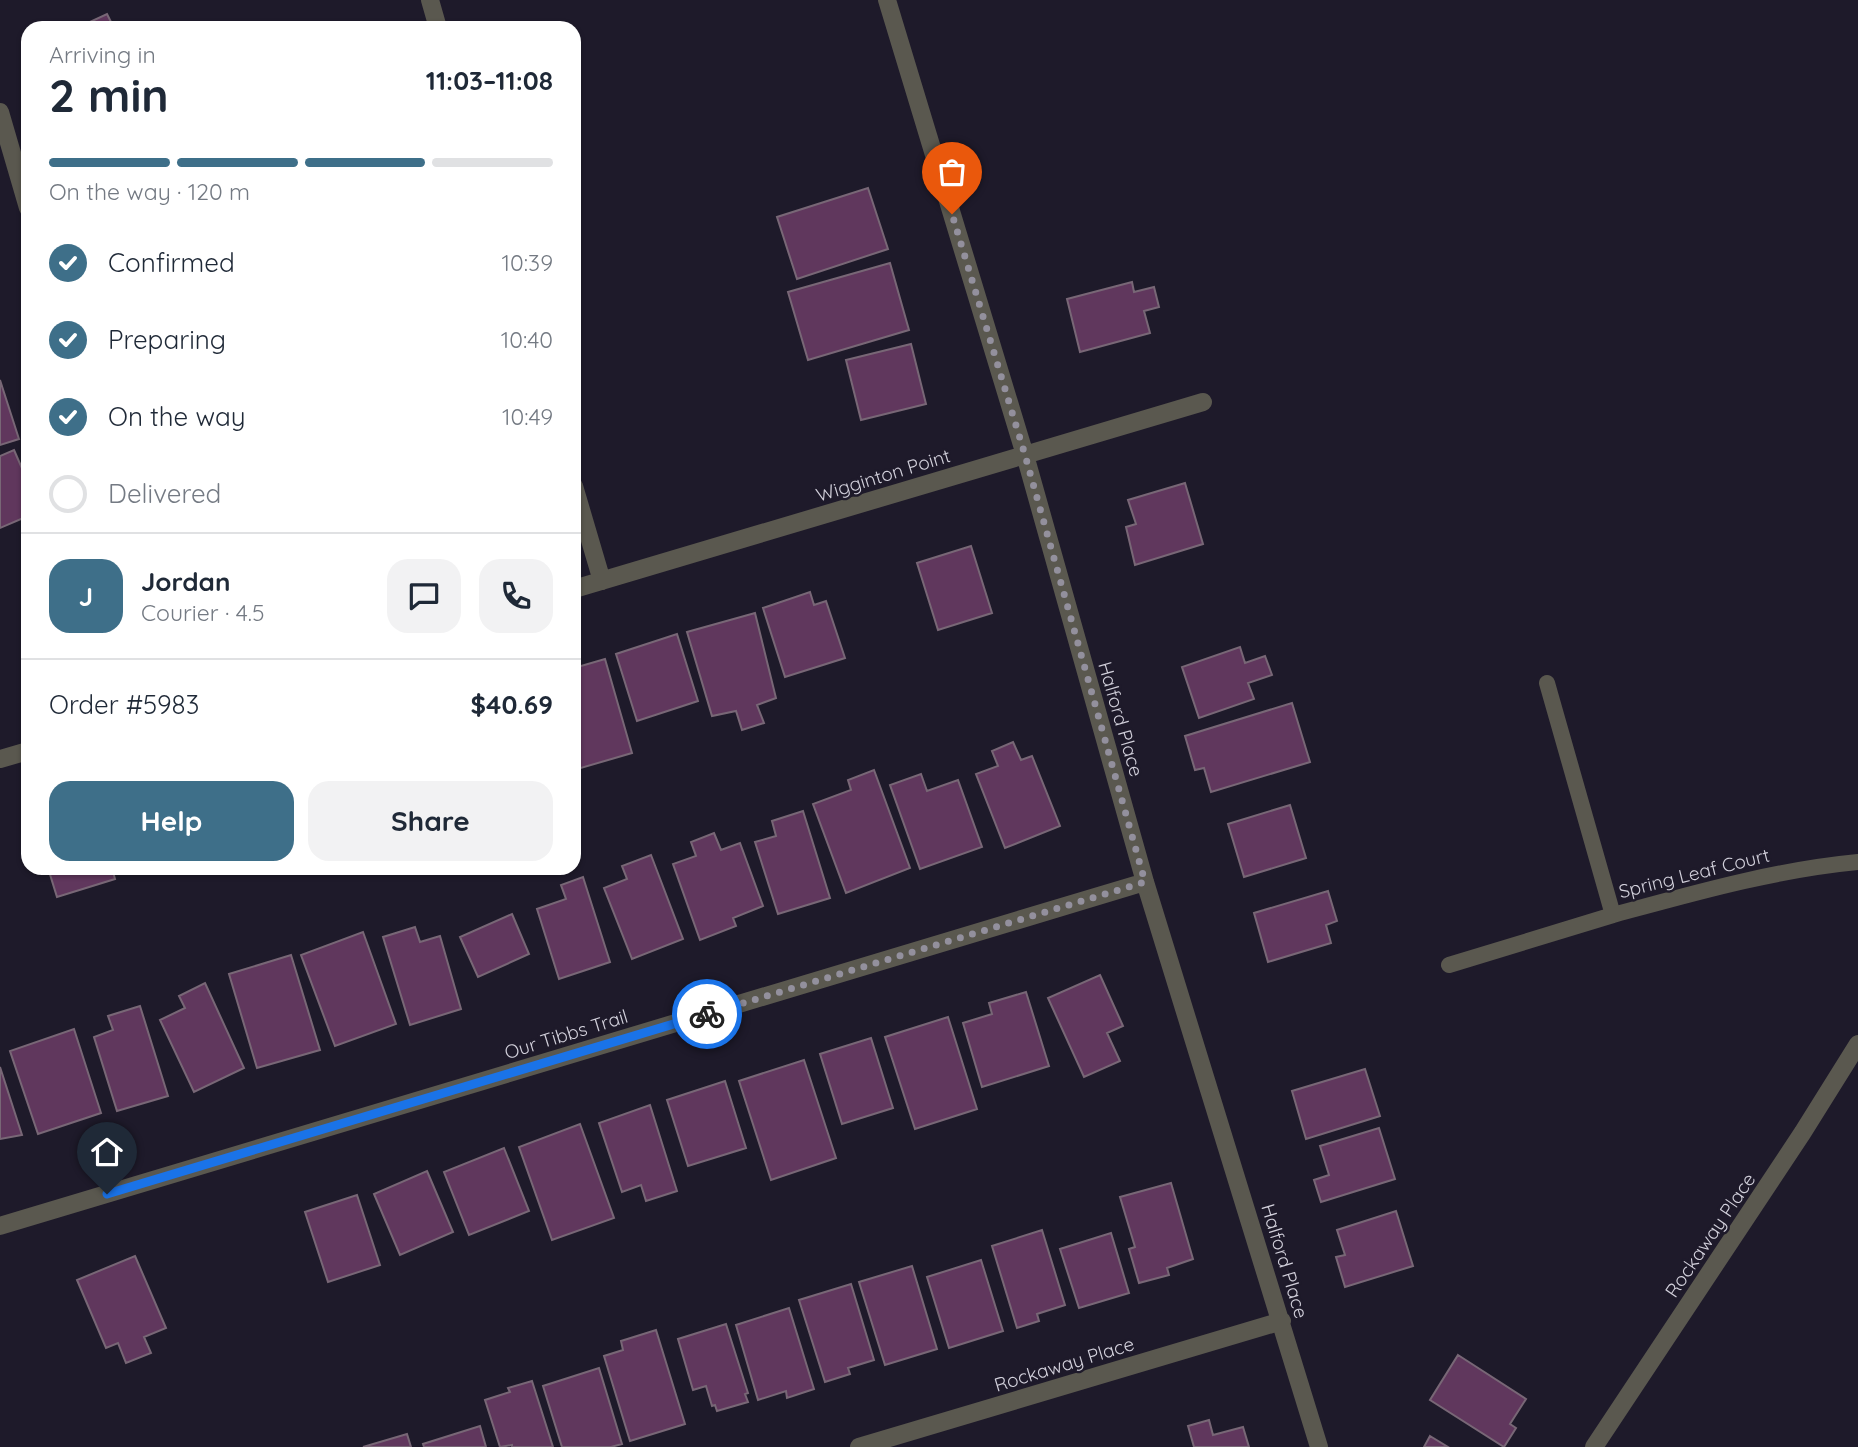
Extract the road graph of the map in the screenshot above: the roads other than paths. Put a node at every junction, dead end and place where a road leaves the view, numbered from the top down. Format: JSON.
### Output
{"nodes":[{"id":1,"x":430,"y":0,"type":"edge"},
{"id":2,"x":887,"y":0,"type":"edge"},
{"id":3,"x":436,"y":21,"type":"edge"},
{"id":4,"x":0,"y":112,"type":"edge"},
{"id":5,"x":21,"y":184,"type":"edge"},
{"id":6,"x":1203,"y":402,"type":"dead end"},
{"id":7,"x":1025,"y":455,"type":"junction"},
{"id":8,"x":581,"y":510,"type":"edge"},
{"id":9,"x":602,"y":581,"type":"junction"},
{"id":10,"x":581,"y":587,"type":"edge"},
{"id":11,"x":1547,"y":683,"type":"dead end"},
{"id":12,"x":21,"y":753,"type":"edge"},
{"id":13,"x":0,"y":759,"type":"edge"},
{"id":14,"x":1858,"y":862,"type":"edge"},
{"id":15,"x":1145,"y":882,"type":"junction"},
{"id":16,"x":1613,"y":915,"type":"junction"},
{"id":17,"x":1450,"y":965,"type":"dead end"},
{"id":18,"x":1858,"y":1044,"type":"edge"},
{"id":19,"x":0,"y":1226,"type":"edge"},
{"id":20,"x":1282,"y":1321,"type":"junction"},
{"id":21,"x":859,"y":1447,"type":"edge"},
{"id":22,"x":1319,"y":1447,"type":"edge"},
{"id":23,"x":1594,"y":1447,"type":"edge"}],
"edges":[{"from":1,"to":3,"type":"street"},
{"from":2,"to":7,"type":"street","name":"Halford Place"},
{"from":4,"to":5,"type":"street"},
{"from":6,"to":7,"type":"street","name":"Wigginton Point"},
{"from":7,"to":9,"type":"street","name":"Wigginton Point"},
{"from":7,"to":15,"type":"street","name":"Halford Place"},
{"from":8,"to":9,"type":"street"},
{"from":9,"to":10,"type":"street","name":"Wigginton Point"},
{"from":11,"to":16,"type":"lane","name":"Spring Leaf Court"},
{"from":12,"to":13,"type":"street"},
{"from":14,"to":16,"type":"lane","name":"Spring Leaf Court"},
{"from":15,"to":19,"type":"street","name":"Our Tibbs Trail"},
{"from":15,"to":20,"type":"street","name":"Halford Place"},
{"from":16,"to":17,"type":"lane"},
{"from":18,"to":23,"type":"street","name":"Rockaway Place"},
{"from":20,"to":21,"type":"street","name":"Rockaway Place"},
{"from":20,"to":22,"type":"street","name":"Halford Place"}]}
